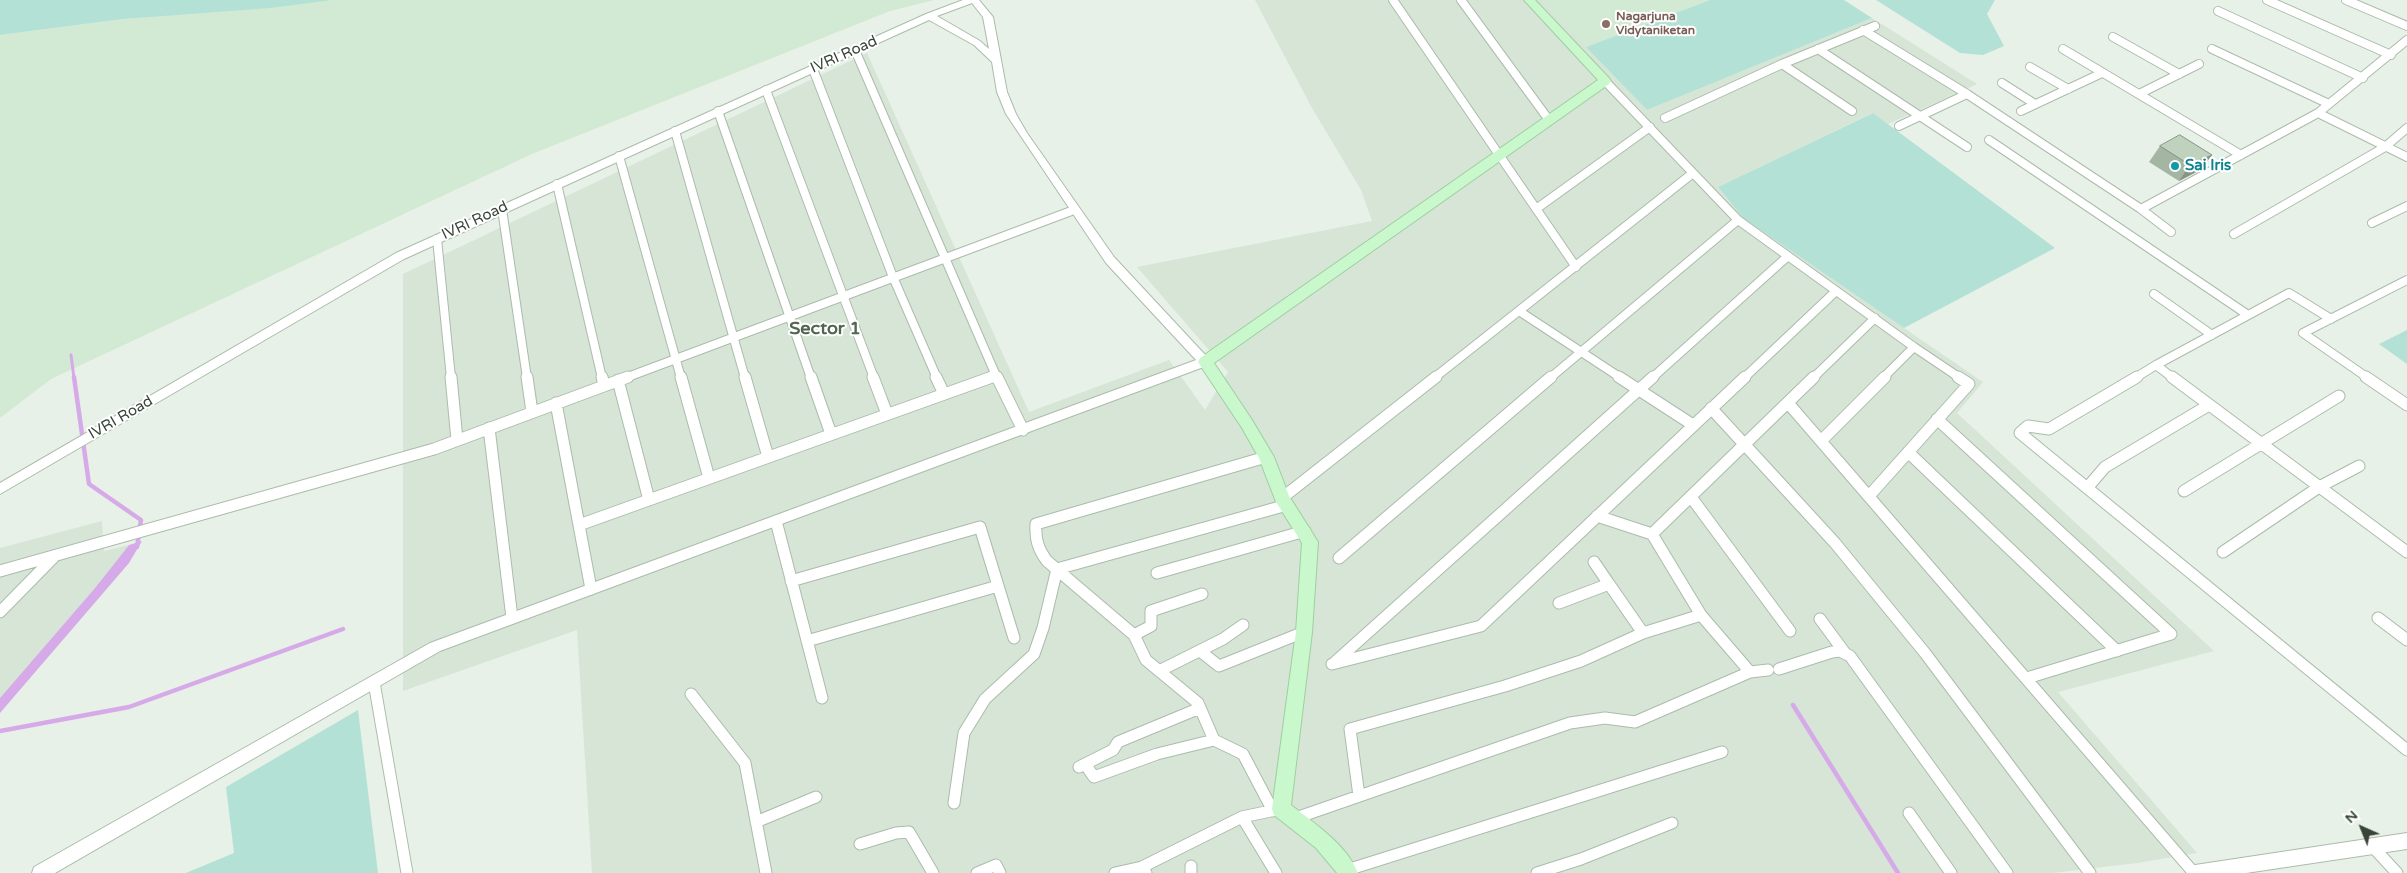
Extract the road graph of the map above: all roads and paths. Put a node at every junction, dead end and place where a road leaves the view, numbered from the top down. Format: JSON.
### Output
{"nodes":[{"id":1,"x":973,"y":0,"type":"edge"},
{"id":2,"x":1393,"y":0,"type":"edge"},
{"id":3,"x":1461,"y":0,"type":"edge"},
{"id":4,"x":1529,"y":0,"type":"edge"},
{"id":5,"x":2267,"y":0,"type":"edge"},
{"id":6,"x":2346,"y":0,"type":"edge"},
{"id":7,"x":2218,"y":12,"type":"dead end"},
{"id":8,"x":929,"y":16,"type":"junction"},
{"id":9,"x":1875,"y":26,"type":"dead end"},
{"id":10,"x":2407,"y":26,"type":"edge"},
{"id":11,"x":1863,"y":30,"type":"junction"},
{"id":12,"x":991,"y":36,"type":"junction"},
{"id":13,"x":2113,"y":37,"type":"dead end"},
{"id":14,"x":2407,"y":40,"type":"edge"},
{"id":15,"x":975,"y":42,"type":"junction"},
{"id":16,"x":2403,"y":48,"type":"edge"},
{"id":17,"x":1818,"y":49,"type":"junction"},
{"id":18,"x":2212,"y":49,"type":"dead end"},
{"id":19,"x":855,"y":50,"type":"junction"},
{"id":20,"x":2063,"y":50,"type":"dead end"},
{"id":21,"x":2391,"y":55,"type":"junction"},
{"id":22,"x":996,"y":61,"type":"junction"},
{"id":23,"x":1782,"y":64,"type":"junction"},
{"id":24,"x":2199,"y":64,"type":"dead end"},
{"id":25,"x":2030,"y":67,"type":"dead end"},
{"id":26,"x":812,"y":69,"type":"junction"},
{"id":27,"x":2102,"y":73,"type":"junction"},
{"id":28,"x":2179,"y":74,"type":"junction"},
{"id":29,"x":2363,"y":78,"type":"junction"},
{"id":30,"x":1605,"y":81,"type":"junction"},
{"id":31,"x":2002,"y":83,"type":"dead end"},
{"id":32,"x":2068,"y":89,"type":"junction"},
{"id":33,"x":766,"y":90,"type":"junction"},
{"id":34,"x":1967,"y":94,"type":"junction"},
{"id":35,"x":2139,"y":94,"type":"junction"},
{"id":36,"x":2035,"y":104,"type":"junction"},
{"id":37,"x":2329,"y":104,"type":"junction"},
{"id":38,"x":1852,"y":111,"type":"dead end"},
{"id":39,"x":2021,"y":111,"type":"dead end"},
{"id":40,"x":718,"y":112,"type":"junction"},
{"id":41,"x":2318,"y":113,"type":"junction"},
{"id":42,"x":1920,"y":116,"type":"junction"},
{"id":43,"x":1665,"y":118,"type":"dead end"},
{"id":44,"x":1549,"y":120,"type":"junction"},
{"id":45,"x":1899,"y":126,"type":"dead end"},
{"id":46,"x":1650,"y":127,"type":"junction"},
{"id":47,"x":2407,"y":128,"type":"edge"},
{"id":48,"x":675,"y":131,"type":"junction"},
{"id":49,"x":1989,"y":140,"type":"dead end"},
{"id":50,"x":1967,"y":147,"type":"dead end"},
{"id":51,"x":2385,"y":147,"type":"junction"},
{"id":52,"x":1499,"y":155,"type":"junction"},
{"id":53,"x":2241,"y":155,"type":"junction"},
{"id":54,"x":619,"y":156,"type":"junction"},
{"id":55,"x":2407,"y":157,"type":"edge"},
{"id":56,"x":1693,"y":173,"type":"junction"},
{"id":57,"x":556,"y":184,"type":"junction"},
{"id":58,"x":2407,"y":206,"type":"edge"},
{"id":59,"x":502,"y":209,"type":"junction"},
{"id":60,"x":1536,"y":209,"type":"junction"},
{"id":61,"x":1074,"y":210,"type":"junction"},
{"id":62,"x":2141,"y":210,"type":"junction"},
{"id":63,"x":1738,"y":220,"type":"junction"},
{"id":64,"x":2372,"y":223,"type":"dead end"},
{"id":65,"x":2171,"y":232,"type":"dead end"},
{"id":66,"x":2234,"y":234,"type":"dead end"},
{"id":67,"x":437,"y":239,"type":"junction"},
{"id":68,"x":1788,"y":256,"type":"junction"},
{"id":69,"x":945,"y":258,"type":"junction"},
{"id":70,"x":1576,"y":267,"type":"junction"},
{"id":71,"x":893,"y":277,"type":"junction"},
{"id":72,"x":2407,"y":280,"type":"edge"},
{"id":73,"x":1836,"y":291,"type":"junction"},
{"id":74,"x":2154,"y":294,"type":"dead end"},
{"id":75,"x":843,"y":296,"type":"junction"},
{"id":76,"x":1519,"y":311,"type":"junction"},
{"id":77,"x":2248,"y":315,"type":"junction"},
{"id":78,"x":788,"y":316,"type":"junction"},
{"id":79,"x":1875,"y":318,"type":"junction"},
{"id":80,"x":2331,"y":319,"type":"junction"},
{"id":81,"x":2212,"y":335,"type":"junction"},
{"id":82,"x":734,"y":337,"type":"junction"},
{"id":83,"x":1914,"y":347,"type":"junction"},
{"id":84,"x":1580,"y":351,"type":"junction"},
{"id":85,"x":675,"y":358,"type":"junction"},
{"id":86,"x":1205,"y":362,"type":"junction"},
{"id":87,"x":2156,"y":366,"type":"junction"},
{"id":88,"x":996,"y":375,"type":"junction"},
{"id":89,"x":618,"y":380,"type":"junction"},
{"id":90,"x":604,"y":385,"type":"junction"},
{"id":91,"x":1638,"y":389,"type":"junction"},
{"id":92,"x":944,"y":394,"type":"junction"},
{"id":93,"x":2339,"y":396,"type":"dead end"},
{"id":94,"x":556,"y":403,"type":"junction"},
{"id":95,"x":1788,"y":403,"type":"junction"},
{"id":96,"x":2209,"y":405,"type":"junction"},
{"id":97,"x":2407,"y":405,"type":"edge"},
{"id":98,"x":1711,"y":408,"type":"junction"},
{"id":99,"x":532,"y":412,"type":"junction"},
{"id":100,"x":887,"y":414,"type":"junction"},
{"id":101,"x":1938,"y":419,"type":"junction"},
{"id":102,"x":1693,"y":425,"type":"junction"},
{"id":103,"x":489,"y":428,"type":"junction"},
{"id":104,"x":1024,"y":430,"type":"junction"},
{"id":105,"x":831,"y":434,"type":"junction"},
{"id":106,"x":456,"y":440,"type":"junction"},
{"id":107,"x":1822,"y":441,"type":"junction"},
{"id":108,"x":1745,"y":444,"type":"junction"},
{"id":109,"x":2261,"y":444,"type":"junction"},
{"id":110,"x":1908,"y":452,"type":"junction"},
{"id":111,"x":768,"y":457,"type":"junction"},
{"id":112,"x":1266,"y":458,"type":"junction"},
{"id":113,"x":2359,"y":466,"type":"dead end"},
{"id":114,"x":708,"y":478,"type":"junction"},
{"id":115,"x":2319,"y":487,"type":"junction"},
{"id":116,"x":2087,"y":488,"type":"junction"},
{"id":117,"x":0,"y":489,"type":"edge"},
{"id":118,"x":2184,"y":491,"type":"dead end"},
{"id":119,"x":1869,"y":496,"type":"junction"},
{"id":120,"x":1691,"y":497,"type":"junction"},
{"id":121,"x":649,"y":500,"type":"junction"},
{"id":122,"x":1285,"y":501,"type":"junction"},
{"id":123,"x":1597,"y":516,"type":"junction"},
{"id":124,"x":776,"y":521,"type":"junction"},
{"id":125,"x":579,"y":525,"type":"junction"},
{"id":126,"x":1305,"y":531,"type":"junction"},
{"id":127,"x":1652,"y":534,"type":"junction"},
{"id":128,"x":2223,"y":552,"type":"dead end"},
{"id":129,"x":2407,"y":552,"type":"edge"},
{"id":130,"x":56,"y":556,"type":"junction"},
{"id":131,"x":1338,"y":558,"type":"dead end"},
{"id":132,"x":1594,"y":562,"type":"dead end"},
{"id":133,"x":1057,"y":569,"type":"junction"},
{"id":134,"x":0,"y":571,"type":"edge"},
{"id":135,"x":1157,"y":573,"type":"dead end"},
{"id":136,"x":792,"y":581,"type":"junction"},
{"id":137,"x":1609,"y":584,"type":"junction"},
{"id":138,"x":998,"y":586,"type":"junction"},
{"id":139,"x":591,"y":589,"type":"junction"},
{"id":140,"x":1202,"y":594,"type":"dead end"},
{"id":141,"x":1559,"y":604,"type":"dead end"},
{"id":142,"x":0,"y":612,"type":"edge"},
{"id":143,"x":1701,"y":615,"type":"junction"},
{"id":144,"x":512,"y":618,"type":"junction"},
{"id":145,"x":2378,"y":618,"type":"dead end"},
{"id":146,"x":1820,"y":619,"type":"dead end"},
{"id":147,"x":1243,"y":625,"type":"dead end"},
{"id":148,"x":1790,"y":631,"type":"dead end"},
{"id":149,"x":1304,"y":632,"type":"junction"},
{"id":150,"x":1643,"y":633,"type":"junction"},
{"id":151,"x":1134,"y":635,"type":"junction"},
{"id":152,"x":1014,"y":638,"type":"dead end"},
{"id":153,"x":807,"y":640,"type":"junction"},
{"id":154,"x":2407,"y":640,"type":"edge"},
{"id":155,"x":1200,"y":651,"type":"junction"},
{"id":156,"x":2117,"y":651,"type":"junction"},
{"id":157,"x":1845,"y":653,"type":"junction"},
{"id":158,"x":1159,"y":671,"type":"junction"},
{"id":159,"x":1750,"y":672,"type":"junction"},
{"id":160,"x":2026,"y":678,"type":"junction"},
{"id":161,"x":374,"y":682,"type":"junction"},
{"id":162,"x":690,"y":694,"type":"dead end"},
{"id":163,"x":822,"y":698,"type":"dead end"},
{"id":164,"x":1200,"y":708,"type":"junction"},
{"id":165,"x":1214,"y":740,"type":"junction"},
{"id":166,"x":2407,"y":750,"type":"edge"},
{"id":167,"x":1722,"y":752,"type":"dead end"},
{"id":168,"x":1359,"y":796,"type":"junction"},
{"id":169,"x":816,"y":797,"type":"dead end"},
{"id":170,"x":954,"y":804,"type":"dead end"},
{"id":171,"x":1909,"y":812,"type":"dead end"},
{"id":172,"x":1282,"y":813,"type":"junction"},
{"id":173,"x":1242,"y":817,"type":"junction"},
{"id":174,"x":756,"y":822,"type":"junction"},
{"id":175,"x":1672,"y":823,"type":"dead end"},
{"id":176,"x":2407,"y":841,"type":"edge"},
{"id":177,"x":860,"y":844,"type":"dead end"},
{"id":178,"x":2372,"y":846,"type":"junction"},
{"id":179,"x":1144,"y":870,"type":"edge"},
{"id":180,"x":2219,"y":871,"type":"edge"},
{"id":181,"x":1348,"y":872,"type":"edge"},
{"id":182,"x":40,"y":873,"type":"edge"},
{"id":183,"x":407,"y":873,"type":"edge"},
{"id":184,"x":766,"y":873,"type":"edge"},
{"id":185,"x":933,"y":873,"type":"edge"},
{"id":186,"x":977,"y":873,"type":"edge"},
{"id":187,"x":1000,"y":873,"type":"edge"},
{"id":188,"x":1115,"y":873,"type":"edge"},
{"id":189,"x":1276,"y":873,"type":"edge"},
{"id":190,"x":1537,"y":873,"type":"edge"},
{"id":191,"x":1950,"y":873,"type":"edge"},
{"id":192,"x":2007,"y":873,"type":"edge"},
{"id":193,"x":2090,"y":873,"type":"edge"},
{"id":194,"x":2195,"y":873,"type":"edge"},
{"id":195,"x":2397,"y":873,"type":"edge"}],
"edges":[{"from":1,"to":8,"type":"street","name":"IVRI Road"},
{"from":1,"to":12,"type":"street"},
{"from":2,"to":52,"type":"street"},
{"from":3,"to":44,"type":"street"},
{"from":4,"to":30,"type":"main road"},
{"from":5,"to":21,"type":"street"},
{"from":6,"to":10,"type":"street"},
{"from":7,"to":29,"type":"street"},
{"from":8,"to":15,"type":"street"},
{"from":8,"to":19,"type":"street","name":"IVRI Road"},
{"from":9,"to":11,"type":"street"},
{"from":11,"to":17,"type":"street"},
{"from":11,"to":34,"type":"street"},
{"from":12,"to":15,"type":"street"},
{"from":12,"to":22,"type":"street"},
{"from":13,"to":28,"type":"street"},
{"from":14,"to":16,"type":"street"},
{"from":15,"to":22,"type":"street"},
{"from":16,"to":21,"type":"street"},
{"from":17,"to":23,"type":"street"},
{"from":17,"to":42,"type":"street"},
{"from":18,"to":37,"type":"street"},
{"from":19,"to":26,"type":"street","name":"IVRI Road"},
{"from":19,"to":69,"type":"street"},
{"from":20,"to":27,"type":"street"},
{"from":21,"to":29,"type":"street"},
{"from":22,"to":61,"type":"street"},
{"from":23,"to":38,"type":"street"},
{"from":23,"to":43,"type":"street"},
{"from":24,"to":28,"type":"street"},
{"from":25,"to":32,"type":"street"},
{"from":26,"to":33,"type":"street","name":"IVRI Road"},
{"from":26,"to":71,"type":"street"},
{"from":27,"to":32,"type":"street"},
{"from":27,"to":35,"type":"street"},
{"from":28,"to":35,"type":"street"},
{"from":29,"to":37,"type":"street"},
{"from":30,"to":44,"type":"main road"},
{"from":30,"to":46,"type":"street"},
{"from":31,"to":36,"type":"street"},
{"from":32,"to":36,"type":"street"},
{"from":33,"to":40,"type":"street","name":"IVRI Road"},
{"from":33,"to":75,"type":"street"},
{"from":34,"to":42,"type":"street"},
{"from":34,"to":62,"type":"street"},
{"from":35,"to":53,"type":"street"},
{"from":36,"to":39,"type":"street"},
{"from":37,"to":41,"type":"street"},
{"from":40,"to":48,"type":"street","name":"IVRI Road"},
{"from":40,"to":78,"type":"street"},
{"from":41,"to":51,"type":"street"},
{"from":41,"to":53,"type":"street"},
{"from":42,"to":45,"type":"street"},
{"from":42,"to":50,"type":"street"},
{"from":44,"to":52,"type":"main road"},
{"from":46,"to":56,"type":"street"},
{"from":46,"to":60,"type":"street"},
{"from":47,"to":51,"type":"street"},
{"from":48,"to":54,"type":"street","name":"IVRI Road"},
{"from":48,"to":82,"type":"street"},
{"from":49,"to":77,"type":"street"},
{"from":51,"to":55,"type":"street"},
{"from":51,"to":66,"type":"street"},
{"from":52,"to":60,"type":"street"},
{"from":52,"to":86,"type":"main road"},
{"from":53,"to":62,"type":"street"},
{"from":54,"to":57,"type":"street","name":"IVRI Road"},
{"from":54,"to":85,"type":"street"},
{"from":56,"to":63,"type":"street"},
{"from":56,"to":70,"type":"street"},
{"from":57,"to":59,"type":"street","name":"IVRI Road"},
{"from":57,"to":90,"type":"street"},
{"from":58,"to":64,"type":"street"},
{"from":59,"to":67,"type":"street","name":"IVRI Road"},
{"from":59,"to":99,"type":"street"},
{"from":60,"to":70,"type":"street"},
{"from":61,"to":69,"type":"street"},
{"from":61,"to":86,"type":"street"},
{"from":62,"to":65,"type":"street"},
{"from":63,"to":68,"type":"street"},
{"from":63,"to":84,"type":"street"},
{"from":67,"to":106,"type":"street"},
{"from":67,"to":117,"type":"street","name":"IVRI Road"},
{"from":68,"to":73,"type":"street"},
{"from":68,"to":91,"type":"street"},
{"from":69,"to":71,"type":"street"},
{"from":69,"to":88,"type":"street"},
{"from":70,"to":76,"type":"street"},
{"from":71,"to":75,"type":"street"},
{"from":71,"to":92,"type":"street"},
{"from":72,"to":80,"type":"street"},
{"from":73,"to":79,"type":"street"},
{"from":73,"to":98,"type":"street"},
{"from":74,"to":81,"type":"street"},
{"from":75,"to":78,"type":"street"},
{"from":75,"to":100,"type":"street"},
{"from":76,"to":84,"type":"street"},
{"from":76,"to":122,"type":"street"},
{"from":77,"to":80,"type":"street"},
{"from":77,"to":81,"type":"street"},
{"from":78,"to":82,"type":"street"},
{"from":78,"to":105,"type":"street"},
{"from":79,"to":83,"type":"street"},
{"from":79,"to":95,"type":"street"},
{"from":80,"to":97,"type":"street"},
{"from":81,"to":87,"type":"street"},
{"from":82,"to":85,"type":"street"},
{"from":82,"to":111,"type":"street"},
{"from":83,"to":101,"type":"street"},
{"from":83,"to":107,"type":"street"},
{"from":84,"to":91,"type":"street"},
{"from":84,"to":131,"type":"street"},
{"from":85,"to":89,"type":"street"},
{"from":85,"to":114,"type":"street"},
{"from":86,"to":104,"type":"street"},
{"from":86,"to":112,"type":"main road"},
{"from":87,"to":96,"type":"street"},
{"from":87,"to":116,"type":"street"},
{"from":88,"to":92,"type":"street"},
{"from":88,"to":104,"type":"street"},
{"from":89,"to":90,"type":"street"},
{"from":89,"to":121,"type":"street"},
{"from":90,"to":94,"type":"street"},
{"from":91,"to":102,"type":"street"},
{"from":91,"to":123,"type":"street"},
{"from":92,"to":100,"type":"street"},
{"from":93,"to":109,"type":"street"},
{"from":94,"to":99,"type":"street"},
{"from":94,"to":125,"type":"street"},
{"from":95,"to":107,"type":"street"},
{"from":95,"to":108,"type":"street"},
{"from":96,"to":109,"type":"street"},
{"from":96,"to":116,"type":"street"},
{"from":98,"to":102,"type":"street"},
{"from":98,"to":108,"type":"street"},
{"from":99,"to":103,"type":"street"},
{"from":100,"to":105,"type":"street"},
{"from":101,"to":110,"type":"street"},
{"from":101,"to":156,"type":"street"},
{"from":102,"to":123,"type":"street"},
{"from":103,"to":106,"type":"street"},
{"from":103,"to":144,"type":"street"},
{"from":104,"to":124,"type":"street"},
{"from":105,"to":111,"type":"street"},
{"from":106,"to":130,"type":"street"},
{"from":107,"to":119,"type":"street"},
{"from":108,"to":120,"type":"street"},
{"from":108,"to":193,"type":"street"},
{"from":109,"to":115,"type":"street"},
{"from":109,"to":118,"type":"street"},
{"from":110,"to":119,"type":"street"},
{"from":110,"to":156,"type":"street"},
{"from":111,"to":114,"type":"street"},
{"from":112,"to":122,"type":"main road"},
{"from":112,"to":133,"type":"street"},
{"from":113,"to":115,"type":"street"},
{"from":114,"to":121,"type":"street"},
{"from":115,"to":128,"type":"street"},
{"from":115,"to":129,"type":"street"},
{"from":116,"to":166,"type":"street"},
{"from":119,"to":160,"type":"street"},
{"from":120,"to":127,"type":"street"},
{"from":120,"to":148,"type":"street"},
{"from":121,"to":125,"type":"street"},
{"from":122,"to":126,"type":"main road"},
{"from":122,"to":133,"type":"street"},
{"from":123,"to":127,"type":"street"},
{"from":124,"to":136,"type":"street"},
{"from":124,"to":139,"type":"street"},
{"from":125,"to":139,"type":"street"},
{"from":126,"to":135,"type":"street"},
{"from":126,"to":149,"type":"main road"},
{"from":127,"to":143,"type":"street"},
{"from":130,"to":134,"type":"street"},
{"from":130,"to":142,"type":"street"},
{"from":132,"to":137,"type":"street"},
{"from":133,"to":151,"type":"street"},
{"from":133,"to":170,"type":"street"},
{"from":136,"to":138,"type":"street"},
{"from":136,"to":153,"type":"street"},
{"from":137,"to":141,"type":"street"},
{"from":137,"to":150,"type":"street"},
{"from":138,"to":152,"type":"street"},
{"from":138,"to":153,"type":"street"},
{"from":139,"to":144,"type":"street"},
{"from":140,"to":151,"type":"street"},
{"from":143,"to":150,"type":"street"},
{"from":143,"to":159,"type":"street"},
{"from":144,"to":161,"type":"street"},
{"from":145,"to":154,"type":"street"},
{"from":146,"to":157,"type":"street"},
{"from":147,"to":155,"type":"street"},
{"from":149,"to":155,"type":"street"},
{"from":149,"to":172,"type":"main road"},
{"from":150,"to":168,"type":"street"},
{"from":151,"to":158,"type":"street"},
{"from":153,"to":163,"type":"street"},
{"from":155,"to":158,"type":"street"},
{"from":156,"to":160,"type":"street"},
{"from":157,"to":159,"type":"street"},
{"from":157,"to":192,"type":"street"},
{"from":158,"to":164,"type":"street"},
{"from":159,"to":168,"type":"street"},
{"from":160,"to":194,"type":"street"},
{"from":161,"to":182,"type":"street"},
{"from":161,"to":183,"type":"street"},
{"from":162,"to":174,"type":"street"},
{"from":164,"to":165,"type":"street"},
{"from":164,"to":165,"type":"street"},
{"from":165,"to":172,"type":"street"},
{"from":167,"to":181,"type":"street"},
{"from":168,"to":172,"type":"street"},
{"from":169,"to":174,"type":"street"},
{"from":171,"to":191,"type":"street"},
{"from":172,"to":173,"type":"street"},
{"from":172,"to":181,"type":"main road"},
{"from":173,"to":179,"type":"street"},
{"from":173,"to":189,"type":"street"},
{"from":174,"to":184,"type":"street"},
{"from":175,"to":190,"type":"street"},
{"from":176,"to":178,"type":"street"},
{"from":177,"to":185,"type":"street"},
{"from":178,"to":180,"type":"street"},
{"from":178,"to":195,"type":"street"},
{"from":179,"to":188,"type":"street"},
{"from":180,"to":194,"type":"street"},
{"from":186,"to":187,"type":"street"}]}
